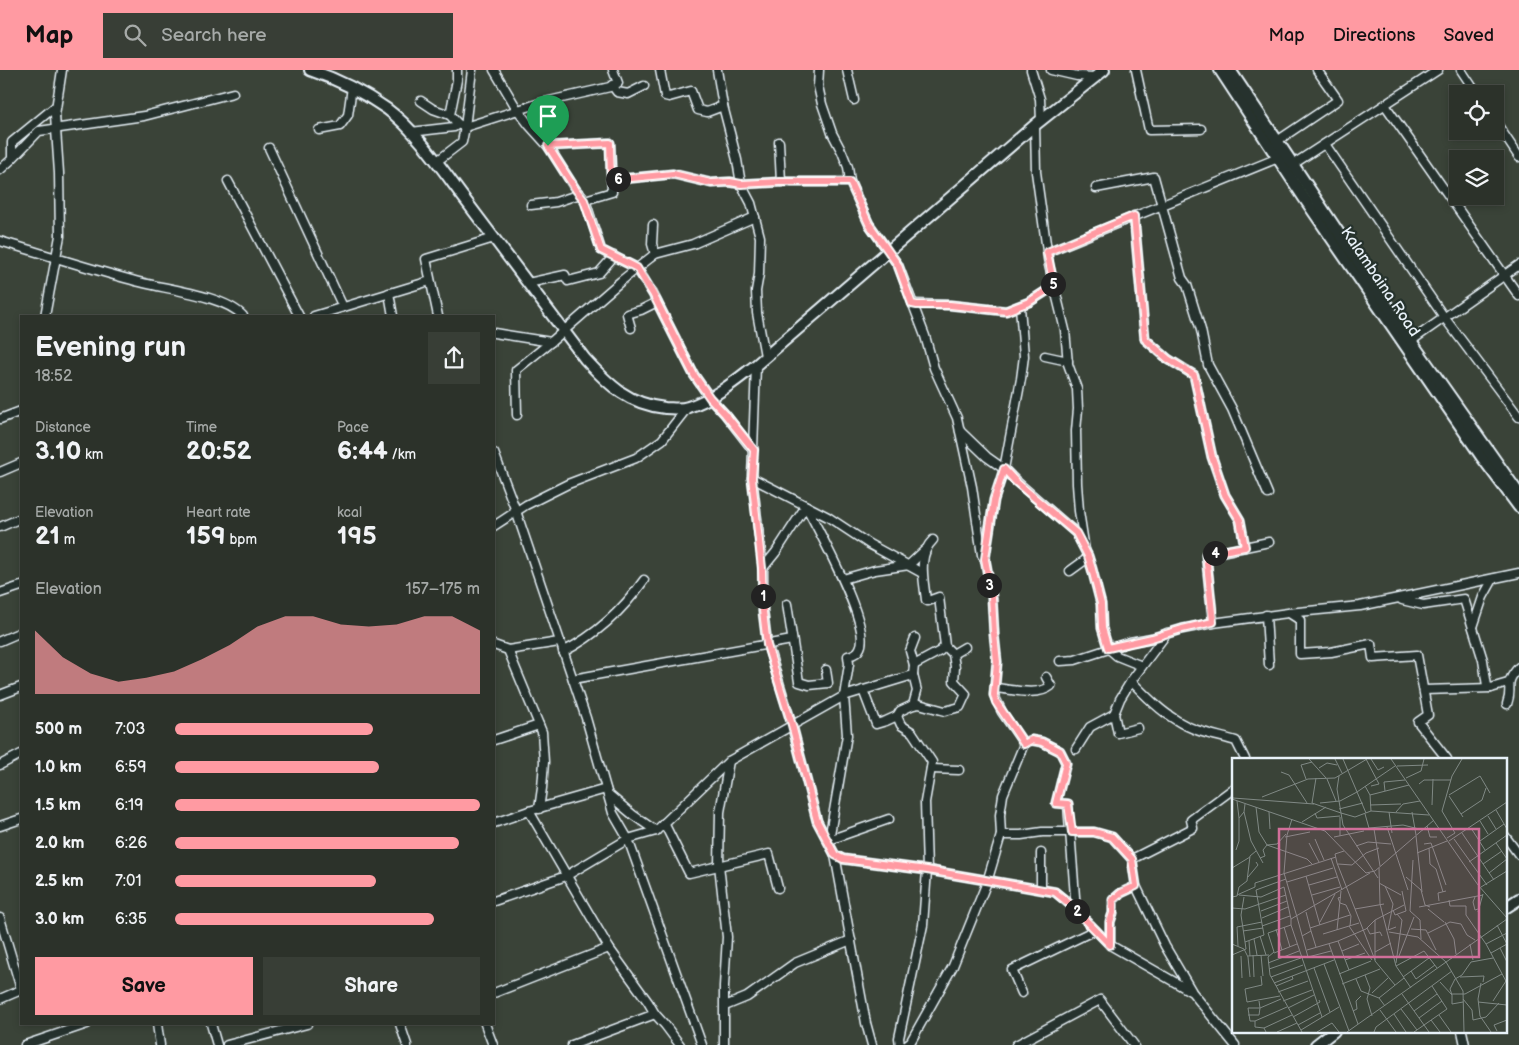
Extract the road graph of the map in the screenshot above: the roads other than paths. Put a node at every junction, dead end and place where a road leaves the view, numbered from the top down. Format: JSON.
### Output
{"nodes":[{"id":1,"x":62,"y":70,"type":"edge"},
{"id":2,"x":310,"y":70,"type":"edge"},
{"id":3,"x":457,"y":70,"type":"edge"},
{"id":4,"x":472,"y":70,"type":"edge"},
{"id":5,"x":494,"y":70,"type":"edge"},
{"id":6,"x":613,"y":70,"type":"edge"},
{"id":7,"x":660,"y":70,"type":"edge"},
{"id":8,"x":717,"y":70,"type":"edge"},
{"id":9,"x":819,"y":70,"type":"edge"},
{"id":10,"x":847,"y":70,"type":"edge"},
{"id":11,"x":1031,"y":70,"type":"edge"},
{"id":12,"x":1051,"y":70,"type":"edge"},
{"id":13,"x":1104,"y":70,"type":"edge"},
{"id":14,"x":1136,"y":70,"type":"edge"},
{"id":15,"x":1220,"y":70,"type":"edge"},
{"id":16,"x":1230,"y":70,"type":"edge"},
{"id":17,"x":1317,"y":70,"type":"edge"},
{"id":18,"x":1438,"y":70,"type":"edge"},
{"id":19,"x":1461,"y":70,"type":"edge"},
{"id":20,"x":1095,"y":77,"type":"junction"},
{"id":21,"x":612,"y":85,"type":"junction"},
{"id":22,"x":1471,"y":85,"type":"edge"},
{"id":23,"x":644,"y":86,"type":"dead end"},
{"id":24,"x":352,"y":87,"type":"junction"},
{"id":25,"x":234,"y":93,"type":"dead end"},
{"id":26,"x":854,"y":100,"type":"dead end"},
{"id":27,"x":421,"y":101,"type":"dead end"},
{"id":28,"x":1385,"y":105,"type":"junction"},
{"id":29,"x":56,"y":106,"type":"junction"},
{"id":30,"x":722,"y":106,"type":"junction"},
{"id":31,"x":517,"y":109,"type":"junction"},
{"id":32,"x":450,"y":115,"type":"junction"},
{"id":33,"x":1038,"y":123,"type":"junction"},
{"id":34,"x":462,"y":126,"type":"junction"},
{"id":35,"x":56,"y":129,"type":"junction"},
{"id":36,"x":1201,"y":129,"type":"dead end"},
{"id":37,"x":319,"y":130,"type":"dead end"},
{"id":38,"x":411,"y":132,"type":"junction"},
{"id":39,"x":1504,"y":134,"type":"edge"},
{"id":40,"x":1277,"y":141,"type":"junction"},
{"id":41,"x":779,"y":142,"type":"dead end"},
{"id":42,"x":1325,"y":144,"type":"junction"},
{"id":43,"x":548,"y":146,"type":"junction"},
{"id":44,"x":269,"y":148,"type":"dead end"},
{"id":45,"x":1519,"y":157,"type":"edge"},
{"id":46,"x":1278,"y":158,"type":"junction"},
{"id":47,"x":12,"y":159,"type":"junction"},
{"id":48,"x":436,"y":162,"type":"junction"},
{"id":49,"x":1292,"y":165,"type":"junction"},
{"id":50,"x":0,"y":170,"type":"edge"},
{"id":51,"x":611,"y":180,"type":"junction"},
{"id":52,"x":228,"y":181,"type":"dead end"},
{"id":53,"x":780,"y":182,"type":"junction"},
{"id":54,"x":850,"y":182,"type":"junction"},
{"id":55,"x":741,"y":184,"type":"junction"},
{"id":56,"x":1096,"y":188,"type":"dead end"},
{"id":57,"x":582,"y":197,"type":"junction"},
{"id":58,"x":1162,"y":205,"type":"junction"},
{"id":59,"x":531,"y":206,"type":"dead end"},
{"id":60,"x":1134,"y":216,"type":"junction"},
{"id":61,"x":755,"y":217,"type":"junction"},
{"id":62,"x":653,"y":225,"type":"dead end"},
{"id":63,"x":494,"y":238,"type":"junction"},
{"id":64,"x":0,"y":241,"type":"edge"},
{"id":65,"x":889,"y":252,"type":"junction"},
{"id":66,"x":1047,"y":252,"type":"junction"},
{"id":67,"x":655,"y":254,"type":"junction"},
{"id":68,"x":614,"y":256,"type":"junction"},
{"id":69,"x":56,"y":258,"type":"junction"},
{"id":70,"x":1519,"y":265,"type":"edge"},
{"id":71,"x":637,"y":268,"type":"junction"},
{"id":72,"x":1505,"y":274,"type":"junction"},
{"id":73,"x":430,"y":281,"type":"junction"},
{"id":74,"x":528,"y":283,"type":"junction"},
{"id":75,"x":1054,"y":286,"type":"junction"},
{"id":76,"x":390,"y":293,"type":"junction"},
{"id":77,"x":1519,"y":296,"type":"edge"},
{"id":78,"x":657,"y":302,"type":"junction"},
{"id":79,"x":912,"y":304,"type":"junction"},
{"id":80,"x":343,"y":307,"type":"junction"},
{"id":81,"x":1020,"y":307,"type":"junction"},
{"id":82,"x":45,"y":315,"type":"edge"},
{"id":83,"x":242,"y":315,"type":"edge"},
{"id":84,"x":298,"y":315,"type":"edge"},
{"id":85,"x":317,"y":315,"type":"edge"},
{"id":86,"x":392,"y":315,"type":"edge"},
{"id":87,"x":438,"y":315,"type":"edge"},
{"id":88,"x":1444,"y":318,"type":"junction"},
{"id":89,"x":632,"y":328,"type":"dead end"},
{"id":90,"x":564,"y":332,"type":"junction"},
{"id":91,"x":495,"y":333,"type":"edge"},
{"id":92,"x":1412,"y":341,"type":"junction"},
{"id":93,"x":551,"y":342,"type":"junction"},
{"id":94,"x":765,"y":356,"type":"junction"},
{"id":95,"x":1046,"y":356,"type":"dead end"},
{"id":96,"x":1068,"y":361,"type":"junction"},
{"id":97,"x":756,"y":364,"type":"junction"},
{"id":98,"x":710,"y":398,"type":"junction"},
{"id":99,"x":687,"y":408,"type":"junction"},
{"id":100,"x":20,"y":411,"type":"edge"},
{"id":101,"x":517,"y":415,"type":"dead end"},
{"id":102,"x":1519,"y":417,"type":"edge"},
{"id":103,"x":0,"y":419,"type":"edge"},
{"id":104,"x":960,"y":431,"type":"junction"},
{"id":105,"x":754,"y":450,"type":"junction"},
{"id":106,"x":495,"y":456,"type":"edge"},
{"id":107,"x":20,"y":463,"type":"edge"},
{"id":108,"x":1004,"y":469,"type":"junction"},
{"id":109,"x":0,"y":472,"type":"edge"},
{"id":110,"x":752,"y":478,"type":"junction"},
{"id":111,"x":1268,"y":494,"type":"dead end"},
{"id":112,"x":1519,"y":494,"type":"edge"},
{"id":113,"x":806,"y":506,"type":"junction"},
{"id":114,"x":1519,"y":508,"type":"edge"},
{"id":115,"x":516,"y":511,"type":"junction"},
{"id":116,"x":20,"y":518,"type":"edge"},
{"id":117,"x":495,"y":525,"type":"edge"},
{"id":118,"x":0,"y":527,"type":"edge"},
{"id":119,"x":933,"y":540,"type":"dead end"},
{"id":120,"x":1269,"y":542,"type":"dead end"},
{"id":121,"x":1245,"y":547,"type":"junction"},
{"id":122,"x":925,"y":550,"type":"junction"},
{"id":123,"x":1087,"y":554,"type":"junction"},
{"id":124,"x":985,"y":559,"type":"junction"},
{"id":125,"x":909,"y":565,"type":"junction"},
{"id":126,"x":762,"y":568,"type":"junction"},
{"id":127,"x":1070,"y":571,"type":"dead end"},
{"id":128,"x":922,"y":573,"type":"junction"},
{"id":129,"x":1519,"y":573,"type":"edge"},
{"id":130,"x":843,"y":579,"type":"junction"},
{"id":131,"x":1493,"y":579,"type":"junction"},
{"id":132,"x":644,"y":580,"type":"dead end"},
{"id":133,"x":20,"y":586,"type":"edge"},
{"id":134,"x":0,"y":594,"type":"edge"},
{"id":135,"x":1398,"y":599,"type":"junction"},
{"id":136,"x":788,"y":604,"type":"dead end"},
{"id":137,"x":1288,"y":613,"type":"junction"},
{"id":138,"x":1266,"y":615,"type":"junction"},
{"id":139,"x":1213,"y":622,"type":"junction"},
{"id":140,"x":1474,"y":626,"type":"junction"},
{"id":141,"x":20,"y":632,"type":"edge"},
{"id":142,"x":1167,"y":633,"type":"junction"},
{"id":143,"x":915,"y":638,"type":"dead end"},
{"id":144,"x":792,"y":640,"type":"junction"},
{"id":145,"x":0,"y":641,"type":"edge"},
{"id":146,"x":559,"y":642,"type":"junction"},
{"id":147,"x":495,"y":645,"type":"edge"},
{"id":148,"x":767,"y":645,"type":"junction"},
{"id":149,"x":945,"y":646,"type":"junction"},
{"id":150,"x":965,"y":647,"type":"dead end"},
{"id":151,"x":1108,"y":648,"type":"junction"},
{"id":152,"x":508,"y":650,"type":"junction"},
{"id":153,"x":563,"y":652,"type":"junction"},
{"id":154,"x":953,"y":654,"type":"junction"},
{"id":155,"x":1060,"y":660,"type":"dead end"},
{"id":156,"x":914,"y":665,"type":"junction"},
{"id":157,"x":1269,"y":665,"type":"dead end"},
{"id":158,"x":1142,"y":666,"type":"junction"},
{"id":159,"x":1519,"y":667,"type":"edge"},
{"id":160,"x":826,"y":670,"type":"dead end"},
{"id":161,"x":913,"y":675,"type":"junction"},
{"id":162,"x":1046,"y":677,"type":"dead end"},
{"id":163,"x":572,"y":679,"type":"junction"},
{"id":164,"x":1131,"y":681,"type":"junction"},
{"id":165,"x":1508,"y":683,"type":"junction"},
{"id":166,"x":20,"y":687,"type":"edge"},
{"id":167,"x":995,"y":688,"type":"junction"},
{"id":168,"x":1491,"y":688,"type":"junction"},
{"id":169,"x":862,"y":690,"type":"junction"},
{"id":170,"x":1424,"y":690,"type":"junction"},
{"id":171,"x":0,"y":695,"type":"edge"},
{"id":172,"x":844,"y":696,"type":"junction"},
{"id":173,"x":1507,"y":704,"type":"dead end"},
{"id":174,"x":913,"y":705,"type":"junction"},
{"id":175,"x":1114,"y":714,"type":"junction"},
{"id":176,"x":897,"y":716,"type":"junction"},
{"id":177,"x":539,"y":725,"type":"junction"},
{"id":178,"x":792,"y":725,"type":"junction"},
{"id":179,"x":1138,"y":728,"type":"dead end"},
{"id":180,"x":495,"y":740,"type":"edge"},
{"id":181,"x":1024,"y":744,"type":"junction"},
{"id":182,"x":1076,"y":749,"type":"dead end"},
{"id":183,"x":20,"y":755,"type":"edge"},
{"id":184,"x":1244,"y":758,"type":"edge"},
{"id":185,"x":1446,"y":758,"type":"edge"},
{"id":186,"x":729,"y":761,"type":"junction"},
{"id":187,"x":0,"y":765,"type":"edge"},
{"id":188,"x":931,"y":769,"type":"junction"},
{"id":189,"x":959,"y":770,"type":"dead end"},
{"id":190,"x":1232,"y":790,"type":"edge"},
{"id":191,"x":607,"y":792,"type":"junction"},
{"id":192,"x":538,"y":808,"type":"junction"},
{"id":193,"x":528,"y":811,"type":"junction"},
{"id":194,"x":20,"y":819,"type":"edge"},
{"id":195,"x":889,"y":819,"type":"dead end"},
{"id":196,"x":495,"y":823,"type":"edge"},
{"id":197,"x":664,"y":823,"type":"junction"},
{"id":198,"x":0,"y":826,"type":"edge"},
{"id":199,"x":656,"y":830,"type":"junction"},
{"id":200,"x":1072,"y":832,"type":"junction"},
{"id":201,"x":1001,"y":835,"type":"junction"},
{"id":202,"x":1506,"y":837,"type":"edge"},
{"id":203,"x":628,"y":839,"type":"junction"},
{"id":204,"x":828,"y":840,"type":"junction"},
{"id":205,"x":1041,"y":853,"type":"dead end"},
{"id":206,"x":835,"y":855,"type":"junction"},
{"id":207,"x":1519,"y":855,"type":"edge"},
{"id":208,"x":1132,"y":859,"type":"junction"},
{"id":209,"x":719,"y":866,"type":"junction"},
{"id":210,"x":927,"y":870,"type":"junction"},
{"id":211,"x":566,"y":876,"type":"junction"},
{"id":212,"x":987,"y":882,"type":"junction"},
{"id":213,"x":1136,"y":886,"type":"junction"},
{"id":214,"x":778,"y":888,"type":"dead end"},
{"id":215,"x":1041,"y":889,"type":"junction"},
{"id":216,"x":1519,"y":899,"type":"edge"},
{"id":217,"x":495,"y":901,"type":"edge"},
{"id":218,"x":1506,"y":907,"type":"edge"},
{"id":219,"x":1076,"y":910,"type":"junction"},
{"id":220,"x":0,"y":918,"type":"edge"},
{"id":221,"x":1096,"y":930,"type":"junction"},
{"id":222,"x":851,"y":940,"type":"junction"},
{"id":223,"x":1110,"y":945,"type":"junction"},
{"id":224,"x":609,"y":948,"type":"junction"},
{"id":225,"x":20,"y":987,"type":"edge"},
{"id":226,"x":20,"y":990,"type":"edge"},
{"id":227,"x":1192,"y":992,"type":"junction"},
{"id":228,"x":495,"y":993,"type":"edge"},
{"id":229,"x":1022,"y":993,"type":"dead end"},
{"id":230,"x":0,"y":999,"type":"edge"},
{"id":231,"x":725,"y":1006,"type":"junction"},
{"id":232,"x":655,"y":1014,"type":"junction"},
{"id":233,"x":85,"y":1025,"type":"edge"},
{"id":234,"x":158,"y":1025,"type":"edge"},
{"id":235,"x":211,"y":1025,"type":"edge"},
{"id":236,"x":303,"y":1025,"type":"edge"},
{"id":237,"x":400,"y":1025,"type":"edge"},
{"id":238,"x":485,"y":1025,"type":"edge"},
{"id":239,"x":1333,"y":1032,"type":"edge"},
{"id":240,"x":1462,"y":1032,"type":"edge"},
{"id":241,"x":24,"y":1045,"type":"edge"},
{"id":242,"x":160,"y":1045,"type":"edge"},
{"id":243,"x":217,"y":1045,"type":"edge"},
{"id":244,"x":227,"y":1045,"type":"edge"},
{"id":245,"x":406,"y":1045,"type":"edge"},
{"id":246,"x":492,"y":1045,"type":"edge"},
{"id":247,"x":572,"y":1045,"type":"edge"},
{"id":248,"x":680,"y":1045,"type":"edge"},
{"id":249,"x":702,"y":1045,"type":"edge"},
{"id":250,"x":724,"y":1045,"type":"edge"},
{"id":251,"x":872,"y":1045,"type":"edge"},
{"id":252,"x":900,"y":1045,"type":"edge"},
{"id":253,"x":906,"y":1045,"type":"edge"},
{"id":254,"x":1016,"y":1045,"type":"edge"},
{"id":255,"x":1134,"y":1045,"type":"edge"},
{"id":256,"x":1235,"y":1045,"type":"edge"},
{"id":257,"x":1316,"y":1045,"type":"edge"},
{"id":258,"x":1464,"y":1045,"type":"edge"}],
"edges":[{"from":1,"to":29,"type":"street"},
{"from":2,"to":24,"type":"street"},
{"from":3,"to":32,"type":"street"},
{"from":4,"to":34,"type":"street"},
{"from":5,"to":31,"type":"street"},
{"from":6,"to":21,"type":"street"},
{"from":7,"to":30,"type":"street"},
{"from":8,"to":30,"type":"street"},
{"from":9,"to":54,"type":"street"},
{"from":10,"to":26,"type":"street"},
{"from":11,"to":33,"type":"street"},
{"from":12,"to":20,"type":"street"},
{"from":13,"to":20,"type":"street"},
{"from":14,"to":36,"type":"street"},
{"from":15,"to":46,"type":"street","name":"Kalambaina Road"},
{"from":16,"to":40,"type":"street"},
{"from":17,"to":40,"type":"street"},
{"from":18,"to":28,"type":"street"},
{"from":19,"to":22,"type":"street"},
{"from":20,"to":33,"type":"street"},
{"from":21,"to":23,"type":"street"},
{"from":21,"to":31,"type":"street"},
{"from":24,"to":37,"type":"street"},
{"from":24,"to":38,"type":"street"},
{"from":25,"to":35,"type":"street"},
{"from":27,"to":32,"type":"street"},
{"from":28,"to":42,"type":"street"},
{"from":28,"to":72,"type":"street"},
{"from":29,"to":35,"type":"street"},
{"from":29,"to":47,"type":"street"},
{"from":30,"to":55,"type":"street"},
{"from":31,"to":34,"type":"street"},
{"from":31,"to":43,"type":"street"},
{"from":32,"to":34,"type":"street"},
{"from":33,"to":65,"type":"street"},
{"from":33,"to":66,"type":"street"},
{"from":34,"to":38,"type":"street"},
{"from":34,"to":48,"type":"street"},
{"from":35,"to":47,"type":"street"},
{"from":35,"to":69,"type":"street"},
{"from":38,"to":48,"type":"street"},
{"from":39,"to":45,"type":"street"},
{"from":40,"to":49,"type":"street"},
{"from":41,"to":53,"type":"street"},
{"from":42,"to":49,"type":"street"},
{"from":42,"to":88,"type":"street"},
{"from":43,"to":51,"type":"street"},
{"from":43,"to":57,"type":"street"},
{"from":44,"to":80,"type":"street"},
{"from":46,"to":58,"type":"street"},
{"from":46,"to":114,"type":"street","name":"Kalambaina Road"},
{"from":47,"to":50,"type":"street"},
{"from":48,"to":63,"type":"street"},
{"from":49,"to":92,"type":"street"},
{"from":51,"to":55,"type":"street"},
{"from":51,"to":57,"type":"street"},
{"from":52,"to":84,"type":"street"},
{"from":53,"to":54,"type":"street"},
{"from":53,"to":55,"type":"street"},
{"from":54,"to":65,"type":"street"},
{"from":55,"to":61,"type":"street"},
{"from":56,"to":58,"type":"street"},
{"from":57,"to":59,"type":"street"},
{"from":57,"to":68,"type":"street"},
{"from":58,"to":60,"type":"street"},
{"from":58,"to":111,"type":"street"},
{"from":60,"to":66,"type":"street"},
{"from":60,"to":121,"type":"street"},
{"from":61,"to":67,"type":"street"},
{"from":61,"to":94,"type":"street"},
{"from":62,"to":67,"type":"street"},
{"from":63,"to":73,"type":"street"},
{"from":63,"to":74,"type":"street"},
{"from":64,"to":69,"type":"street"},
{"from":65,"to":79,"type":"street"},
{"from":65,"to":94,"type":"street"},
{"from":66,"to":75,"type":"street"},
{"from":67,"to":71,"type":"street"},
{"from":68,"to":71,"type":"street"},
{"from":68,"to":74,"type":"street"},
{"from":69,"to":82,"type":"street"},
{"from":69,"to":83,"type":"street"},
{"from":70,"to":72,"type":"street"},
{"from":71,"to":78,"type":"street"},
{"from":71,"to":90,"type":"street"},
{"from":72,"to":77,"type":"street"},
{"from":72,"to":88,"type":"street"},
{"from":73,"to":76,"type":"street"},
{"from":73,"to":87,"type":"street"},
{"from":74,"to":90,"type":"street"},
{"from":75,"to":81,"type":"street"},
{"from":75,"to":96,"type":"street"},
{"from":76,"to":80,"type":"street"},
{"from":76,"to":86,"type":"street"},
{"from":78,"to":89,"type":"street"},
{"from":78,"to":98,"type":"street"},
{"from":79,"to":81,"type":"street"},
{"from":79,"to":104,"type":"street"},
{"from":80,"to":85,"type":"street"},
{"from":81,"to":108,"type":"street"},
{"from":88,"to":92,"type":"street"},
{"from":88,"to":102,"type":"street"},
{"from":90,"to":93,"type":"street"},
{"from":90,"to":99,"type":"street"},
{"from":91,"to":93,"type":"street"},
{"from":92,"to":112,"type":"street"},
{"from":93,"to":101,"type":"street"},
{"from":94,"to":97,"type":"street"},
{"from":95,"to":96,"type":"street"},
{"from":96,"to":123,"type":"street"},
{"from":97,"to":98,"type":"street"},
{"from":97,"to":105,"type":"street"},
{"from":98,"to":99,"type":"street"},
{"from":98,"to":105,"type":"street"},
{"from":99,"to":115,"type":"street"},
{"from":100,"to":103,"type":"street"},
{"from":104,"to":108,"type":"street"},
{"from":104,"to":124,"type":"street"},
{"from":105,"to":110,"type":"street"},
{"from":106,"to":115,"type":"street"},
{"from":107,"to":109,"type":"street"},
{"from":108,"to":123,"type":"street"},
{"from":108,"to":124,"type":"street"},
{"from":110,"to":113,"type":"street"},
{"from":110,"to":126,"type":"street"},
{"from":113,"to":125,"type":"street"},
{"from":113,"to":126,"type":"street"},
{"from":113,"to":130,"type":"street"},
{"from":115,"to":117,"type":"street"},
{"from":115,"to":146,"type":"street"},
{"from":116,"to":118,"type":"street"},
{"from":119,"to":122,"type":"street"},
{"from":120,"to":121,"type":"street"},
{"from":121,"to":139,"type":"street"},
{"from":122,"to":125,"type":"street"},
{"from":122,"to":128,"type":"street"},
{"from":123,"to":127,"type":"street"},
{"from":123,"to":151,"type":"street"},
{"from":124,"to":167,"type":"street"},
{"from":125,"to":128,"type":"street"},
{"from":125,"to":130,"type":"street"},
{"from":126,"to":148,"type":"street"},
{"from":128,"to":149,"type":"street"},
{"from":129,"to":131,"type":"street"},
{"from":130,"to":172,"type":"street"},
{"from":131,"to":135,"type":"street"},
{"from":131,"to":140,"type":"street"},
{"from":132,"to":153,"type":"street"},
{"from":133,"to":134,"type":"street"},
{"from":135,"to":137,"type":"street"},
{"from":135,"to":140,"type":"street"},
{"from":136,"to":144,"type":"street"},
{"from":137,"to":138,"type":"street"},
{"from":137,"to":170,"type":"street"},
{"from":138,"to":139,"type":"street"},
{"from":138,"to":157,"type":"street"},
{"from":139,"to":142,"type":"street"},
{"from":140,"to":168,"type":"street"},
{"from":141,"to":145,"type":"street"},
{"from":142,"to":151,"type":"street"},
{"from":142,"to":158,"type":"street"},
{"from":143,"to":156,"type":"street"},
{"from":144,"to":148,"type":"street"},
{"from":144,"to":160,"type":"street"},
{"from":146,"to":152,"type":"street"},
{"from":146,"to":153,"type":"street"},
{"from":147,"to":152,"type":"street"},
{"from":148,"to":163,"type":"street"},
{"from":148,"to":178,"type":"street"},
{"from":149,"to":154,"type":"street"},
{"from":149,"to":156,"type":"street"},
{"from":150,"to":154,"type":"street"},
{"from":151,"to":155,"type":"street"},
{"from":151,"to":158,"type":"street"},
{"from":152,"to":177,"type":"street"},
{"from":153,"to":163,"type":"street"},
{"from":154,"to":174,"type":"street"},
{"from":156,"to":161,"type":"street"},
{"from":158,"to":164,"type":"street"},
{"from":159,"to":165,"type":"street"},
{"from":161,"to":169,"type":"street"},
{"from":161,"to":174,"type":"street"},
{"from":162,"to":167,"type":"street"},
{"from":163,"to":191,"type":"street"},
{"from":164,"to":175,"type":"street"},
{"from":164,"to":184,"type":"street"},
{"from":165,"to":168,"type":"street"},
{"from":165,"to":173,"type":"street"},
{"from":166,"to":171,"type":"street"},
{"from":167,"to":181,"type":"street"},
{"from":168,"to":170,"type":"street"},
{"from":169,"to":172,"type":"street"},
{"from":169,"to":176,"type":"street"},
{"from":170,"to":185,"type":"street"},
{"from":172,"to":178,"type":"street"},
{"from":172,"to":204,"type":"street"},
{"from":174,"to":176,"type":"street"},
{"from":175,"to":179,"type":"street"},
{"from":175,"to":182,"type":"street"},
{"from":176,"to":188,"type":"street"},
{"from":177,"to":180,"type":"street"},
{"from":177,"to":192,"type":"street"},
{"from":178,"to":186,"type":"street"},
{"from":178,"to":204,"type":"street"},
{"from":181,"to":200,"type":"street"},
{"from":181,"to":201,"type":"street"},
{"from":183,"to":187,"type":"street"},
{"from":186,"to":197,"type":"street"},
{"from":186,"to":209,"type":"street"},
{"from":188,"to":189,"type":"street"},
{"from":188,"to":210,"type":"street"},
{"from":190,"to":208,"type":"street"},
{"from":191,"to":192,"type":"street"},
{"from":191,"to":199,"type":"street"},
{"from":191,"to":203,"type":"street"},
{"from":192,"to":193,"type":"street"},
{"from":193,"to":196,"type":"street"},
{"from":193,"to":211,"type":"street"},
{"from":194,"to":198,"type":"street"},
{"from":195,"to":204,"type":"street"},
{"from":197,"to":199,"type":"street"},
{"from":197,"to":209,"type":"street"},
{"from":199,"to":203,"type":"street"},
{"from":200,"to":201,"type":"street"},
{"from":200,"to":208,"type":"street"},
{"from":200,"to":219,"type":"street"},
{"from":201,"to":212,"type":"street"},
{"from":202,"to":207,"type":"street"},
{"from":203,"to":211,"type":"street"},
{"from":203,"to":249,"type":"street"},
{"from":204,"to":206,"type":"street"},
{"from":205,"to":215,"type":"street"},
{"from":206,"to":210,"type":"street"},
{"from":206,"to":222,"type":"street"},
{"from":208,"to":213,"type":"street"},
{"from":209,"to":214,"type":"street"},
{"from":209,"to":231,"type":"street"},
{"from":210,"to":212,"type":"street"},
{"from":210,"to":252,"type":"street"},
{"from":211,"to":217,"type":"street"},
{"from":211,"to":224,"type":"street"},
{"from":212,"to":215,"type":"street"},
{"from":212,"to":253,"type":"street"},
{"from":213,"to":223,"type":"street"},
{"from":213,"to":227,"type":"street"},
{"from":215,"to":219,"type":"street"},
{"from":216,"to":218,"type":"street"},
{"from":219,"to":221,"type":"street"},
{"from":220,"to":225,"type":"street"},
{"from":221,"to":223,"type":"street"},
{"from":221,"to":229,"type":"street"},
{"from":222,"to":231,"type":"street"},
{"from":222,"to":251,"type":"street"},
{"from":223,"to":227,"type":"street"},
{"from":224,"to":228,"type":"street"},
{"from":224,"to":232,"type":"street"},
{"from":226,"to":230,"type":"street"},
{"from":227,"to":256,"type":"street"},
{"from":231,"to":250,"type":"street"},
{"from":232,"to":247,"type":"street"},
{"from":232,"to":248,"type":"street"},
{"from":233,"to":241,"type":"street"},
{"from":234,"to":242,"type":"street"},
{"from":235,"to":243,"type":"street"},
{"from":236,"to":244,"type":"street"},
{"from":237,"to":245,"type":"street"},
{"from":238,"to":246,"type":"street"},
{"from":239,"to":257,"type":"street"},
{"from":240,"to":258,"type":"street"},
{"from":254,"to":255,"type":"street"}]}
